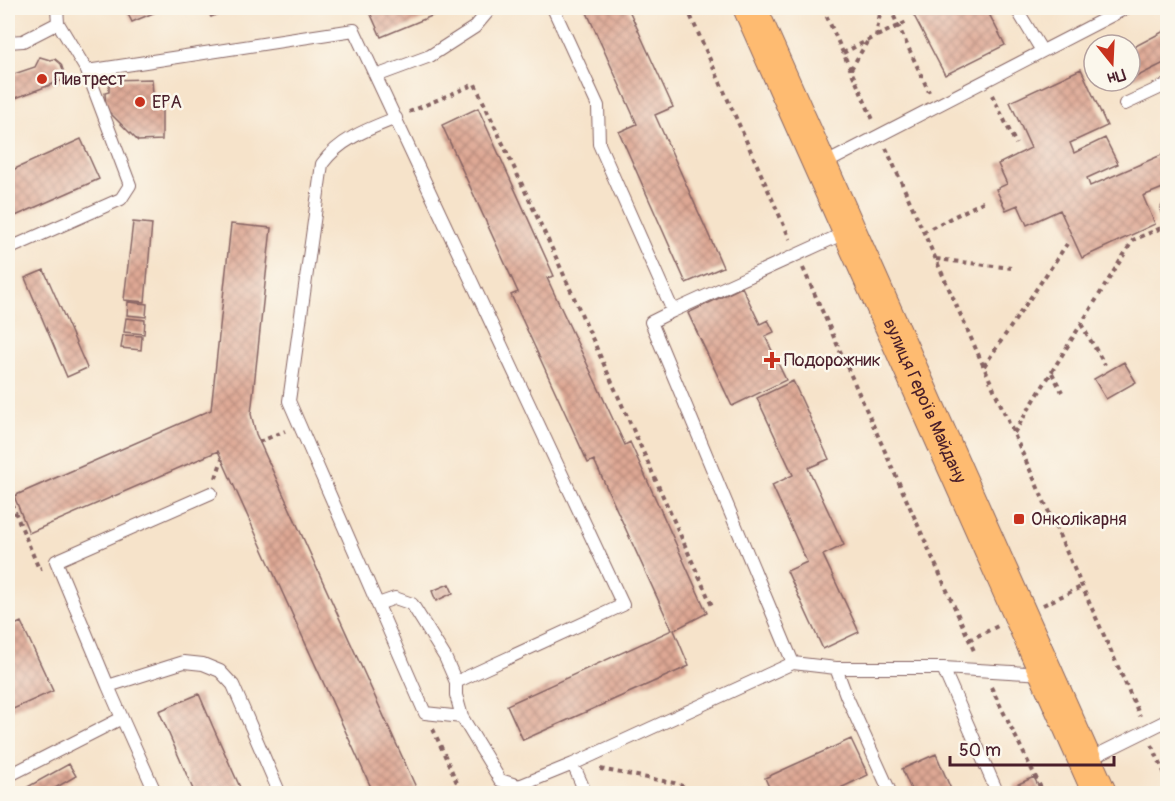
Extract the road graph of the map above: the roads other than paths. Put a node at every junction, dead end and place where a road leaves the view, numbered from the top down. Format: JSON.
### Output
{"nodes":[{"id":1,"x":57,"y":8,"type":"edge"},
{"id":2,"x":491,"y":8,"type":"edge"},
{"id":3,"x":553,"y":8,"type":"edge"},
{"id":4,"x":750,"y":8,"type":"edge"},
{"id":5,"x":1016,"y":8,"type":"edge"},
{"id":6,"x":1126,"y":8,"type":"edge"},
{"id":7,"x":58,"y":23,"type":"junction"},
{"id":8,"x":8,"y":42,"type":"edge"},
{"id":9,"x":1042,"y":51,"type":"junction"},
{"id":10,"x":87,"y":71,"type":"junction"},
{"id":11,"x":376,"y":76,"type":"junction"},
{"id":12,"x":1167,"y":84,"type":"edge"},
{"id":13,"x":1125,"y":104,"type":"dead end"},
{"id":14,"x":396,"y":118,"type":"junction"},
{"id":15,"x":821,"y":166,"type":"junction"},
{"id":16,"x":850,"y":231,"type":"junction"},
{"id":17,"x":8,"y":249,"type":"edge"},
{"id":18,"x":672,"y":311,"type":"junction"},
{"id":19,"x":211,"y":493,"type":"dead end"},
{"id":20,"x":378,"y":604,"type":"junction"},
{"id":21,"x":793,"y":663,"type":"junction"},
{"id":22,"x":836,"y":668,"type":"junction"},
{"id":23,"x":943,"y":668,"type":"junction"},
{"id":24,"x":1047,"y":674,"type":"junction"},
{"id":25,"x":456,"y":682,"type":"junction"},
{"id":26,"x":108,"y":686,"type":"junction"},
{"id":27,"x":462,"y":717,"type":"junction"},
{"id":28,"x":122,"y":718,"type":"junction"},
{"id":29,"x":1167,"y":720,"type":"edge"},
{"id":30,"x":1086,"y":761,"type":"junction"},
{"id":31,"x":573,"y":764,"type":"junction"},
{"id":32,"x":8,"y":776,"type":"edge"},
{"id":33,"x":156,"y":794,"type":"edge"},
{"id":34,"x":280,"y":794,"type":"edge"},
{"id":35,"x":586,"y":794,"type":"edge"},
{"id":36,"x":891,"y":794,"type":"edge"},
{"id":37,"x":999,"y":794,"type":"edge"},
{"id":38,"x":1100,"y":794,"type":"edge"}],
"edges":[{"from":1,"to":7,"type":"lane"},
{"from":2,"to":11,"type":"lane"},
{"from":3,"to":18,"type":"lane"},
{"from":4,"to":15,"type":"main road","name":"вулиця Героїв Майдану"},
{"from":5,"to":9,"type":"lane"},
{"from":6,"to":9,"type":"lane"},
{"from":7,"to":8,"type":"lane"},
{"from":7,"to":10,"type":"lane"},
{"from":9,"to":15,"type":"lane"},
{"from":10,"to":11,"type":"lane"},
{"from":10,"to":17,"type":"lane"},
{"from":11,"to":14,"type":"lane"},
{"from":12,"to":13,"type":"lane"},
{"from":14,"to":20,"type":"lane"},
{"from":14,"to":25,"type":"lane"},
{"from":15,"to":16,"type":"main road","name":"вулиця Героїв Майдану"},
{"from":16,"to":18,"type":"lane"},
{"from":16,"to":24,"type":"main road","name":"вулиця Героїв Майдану"},
{"from":18,"to":21,"type":"lane"},
{"from":19,"to":26,"type":"lane"},
{"from":20,"to":25,"type":"lane"},
{"from":20,"to":27,"type":"lane"},
{"from":21,"to":22,"type":"lane"},
{"from":21,"to":31,"type":"lane"},
{"from":22,"to":23,"type":"lane"},
{"from":22,"to":36,"type":"lane"},
{"from":23,"to":24,"type":"lane"},
{"from":23,"to":37,"type":"lane"},
{"from":24,"to":30,"type":"main road","name":"вулиця Героїв Майдану"},
{"from":25,"to":27,"type":"lane"},
{"from":26,"to":28,"type":"lane"},
{"from":26,"to":34,"type":"lane"},
{"from":27,"to":31,"type":"lane"},
{"from":28,"to":32,"type":"lane"},
{"from":28,"to":33,"type":"lane"},
{"from":29,"to":30,"type":"lane"},
{"from":30,"to":38,"type":"main road","name":"вулиця Героїв Майдану"},
{"from":31,"to":35,"type":"lane"}]}
